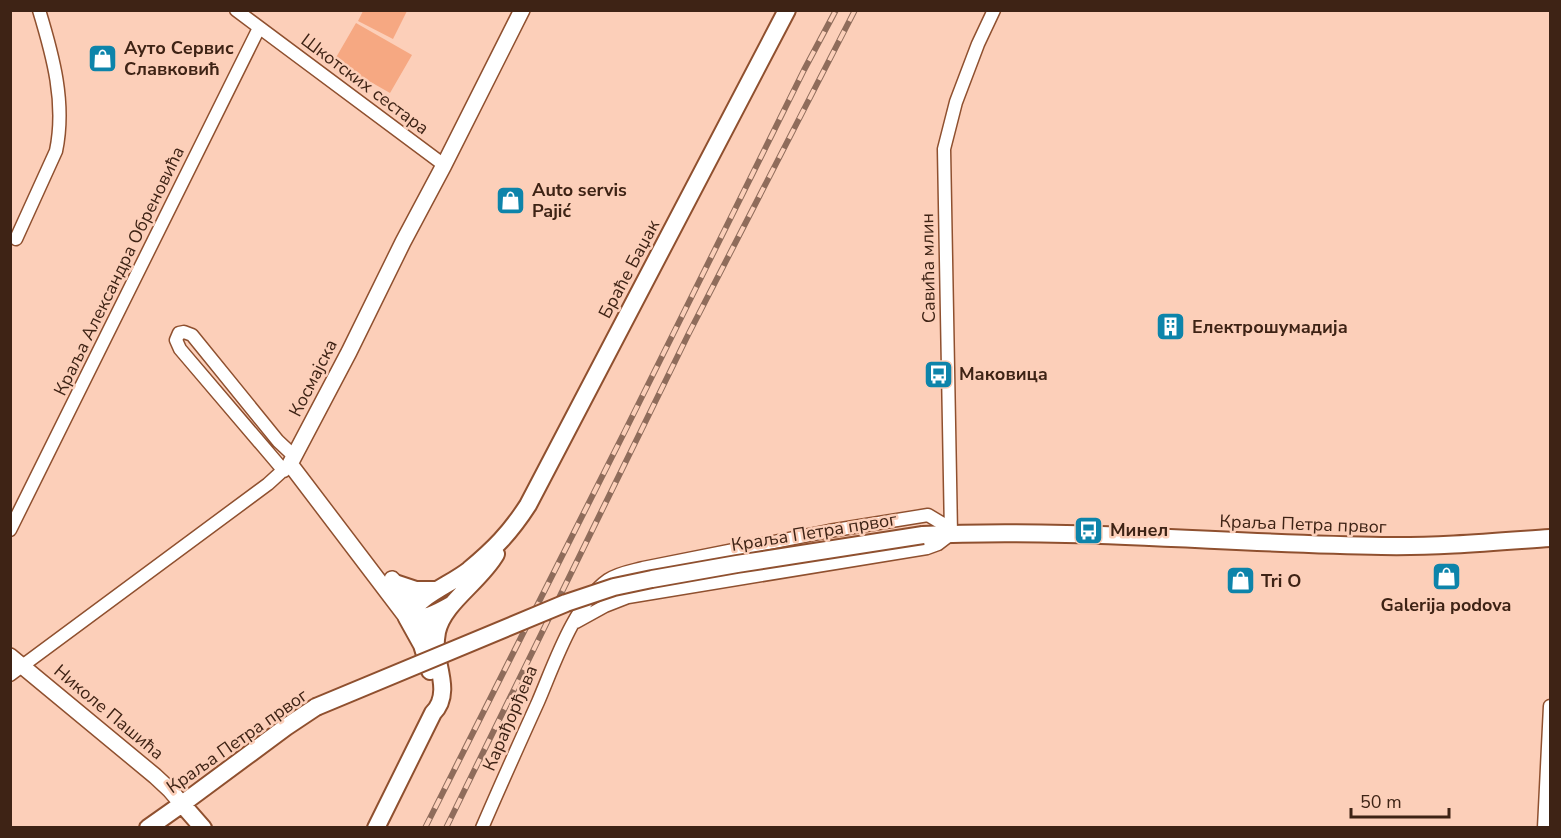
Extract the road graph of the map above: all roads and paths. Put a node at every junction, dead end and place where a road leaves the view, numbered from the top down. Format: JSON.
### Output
{"nodes":[{"id":1,"x":39,"y":10,"type":"edge"},
{"id":2,"x":236,"y":10,"type":"edge"},
{"id":3,"x":522,"y":10,"type":"edge"},
{"id":4,"x":787,"y":10,"type":"edge"},
{"id":5,"x":994,"y":10,"type":"edge"},
{"id":6,"x":259,"y":28,"type":"junction"},
{"id":7,"x":444,"y":165,"type":"junction"},
{"id":8,"x":16,"y":239,"type":"dead end"},
{"id":9,"x":289,"y":464,"type":"junction"},
{"id":10,"x":10,"y":530,"type":"edge"},
{"id":11,"x":341,"y":530,"type":"junction"},
{"id":12,"x":951,"y":534,"type":"junction"},
{"id":13,"x":1551,"y":538,"type":"edge"},
{"id":14,"x":501,"y":542,"type":"junction"},
{"id":15,"x":395,"y":583,"type":"junction"},
{"id":16,"x":438,"y":590,"type":"junction"},
{"id":17,"x":452,"y":605,"type":"junction"},
{"id":18,"x":414,"y":614,"type":"junction"},
{"id":19,"x":574,"y":623,"type":"junction"},
{"id":20,"x":435,"y":649,"type":"junction"},
{"id":21,"x":10,"y":656,"type":"edge"},
{"id":22,"x":17,"y":671,"type":"edge"},
{"id":23,"x":1551,"y":706,"type":"edge"},
{"id":24,"x":433,"y":713,"type":"junction"},
{"id":25,"x":182,"y":804,"type":"junction"},
{"id":26,"x":148,"y":828,"type":"edge"},
{"id":27,"x":203,"y":828,"type":"edge"},
{"id":28,"x":375,"y":828,"type":"edge"},
{"id":29,"x":482,"y":828,"type":"edge"},
{"id":30,"x":1544,"y":828,"type":"edge"}],
"edges":[{"from":1,"to":8,"type":"street"},
{"from":2,"to":6,"type":"street","name":"Шкотских сестара"},
{"from":3,"to":7,"type":"street","name":"Космајска"},
{"from":4,"to":14,"type":"main road","name":"Браће Баџак"},
{"from":5,"to":12,"type":"street","name":"Савића млин"},
{"from":6,"to":7,"type":"street","name":"Шкотских сестара"},
{"from":6,"to":10,"type":"street","name":"Краља Александра Обреновића"},
{"from":7,"to":9,"type":"street","name":"Космајска"},
{"from":9,"to":9,"type":"street"},
{"from":9,"to":11,"type":"street"},
{"from":9,"to":22,"type":"street","name":"Космајска"},
{"from":11,"to":15,"type":"street"},
{"from":11,"to":18,"type":"street"},
{"from":12,"to":13,"type":"main road","name":"Краља Петра првог"},
{"from":12,"to":19,"type":"street"},
{"from":12,"to":19,"type":"street","name":"Карађорђева"},
{"from":12,"to":25,"type":"main road","name":"Краља Петра првог","bridge":true},
{"from":14,"to":16,"type":"main road","name":"Браће Баџак"},
{"from":14,"to":17,"type":"main road","name":"Браће Баџак"},
{"from":15,"to":16,"type":"main road"},
{"from":15,"to":18,"type":"street"},
{"from":16,"to":18,"type":"main road","name":"Браће Баџак"},
{"from":17,"to":18,"type":"main road"},
{"from":17,"to":20,"type":"main road","name":"Браће Баџак"},
{"from":18,"to":20,"type":"street"},
{"from":18,"to":24,"type":"main road"},
{"from":19,"to":29,"type":"street","name":"Карађорђева"},
{"from":20,"to":24,"type":"main road","name":"Браће Баџак"},
{"from":21,"to":22,"type":"street","name":"Николе Пашића"},
{"from":22,"to":25,"type":"street","name":"Николе Пашића"},
{"from":23,"to":30,"type":"street"},
{"from":24,"to":28,"type":"main road","name":"Браће Баџак"},
{"from":25,"to":26,"type":"main road","name":"Краља Петра првог"},
{"from":25,"to":27,"type":"main road","name":"Николе Пашића"}]}
